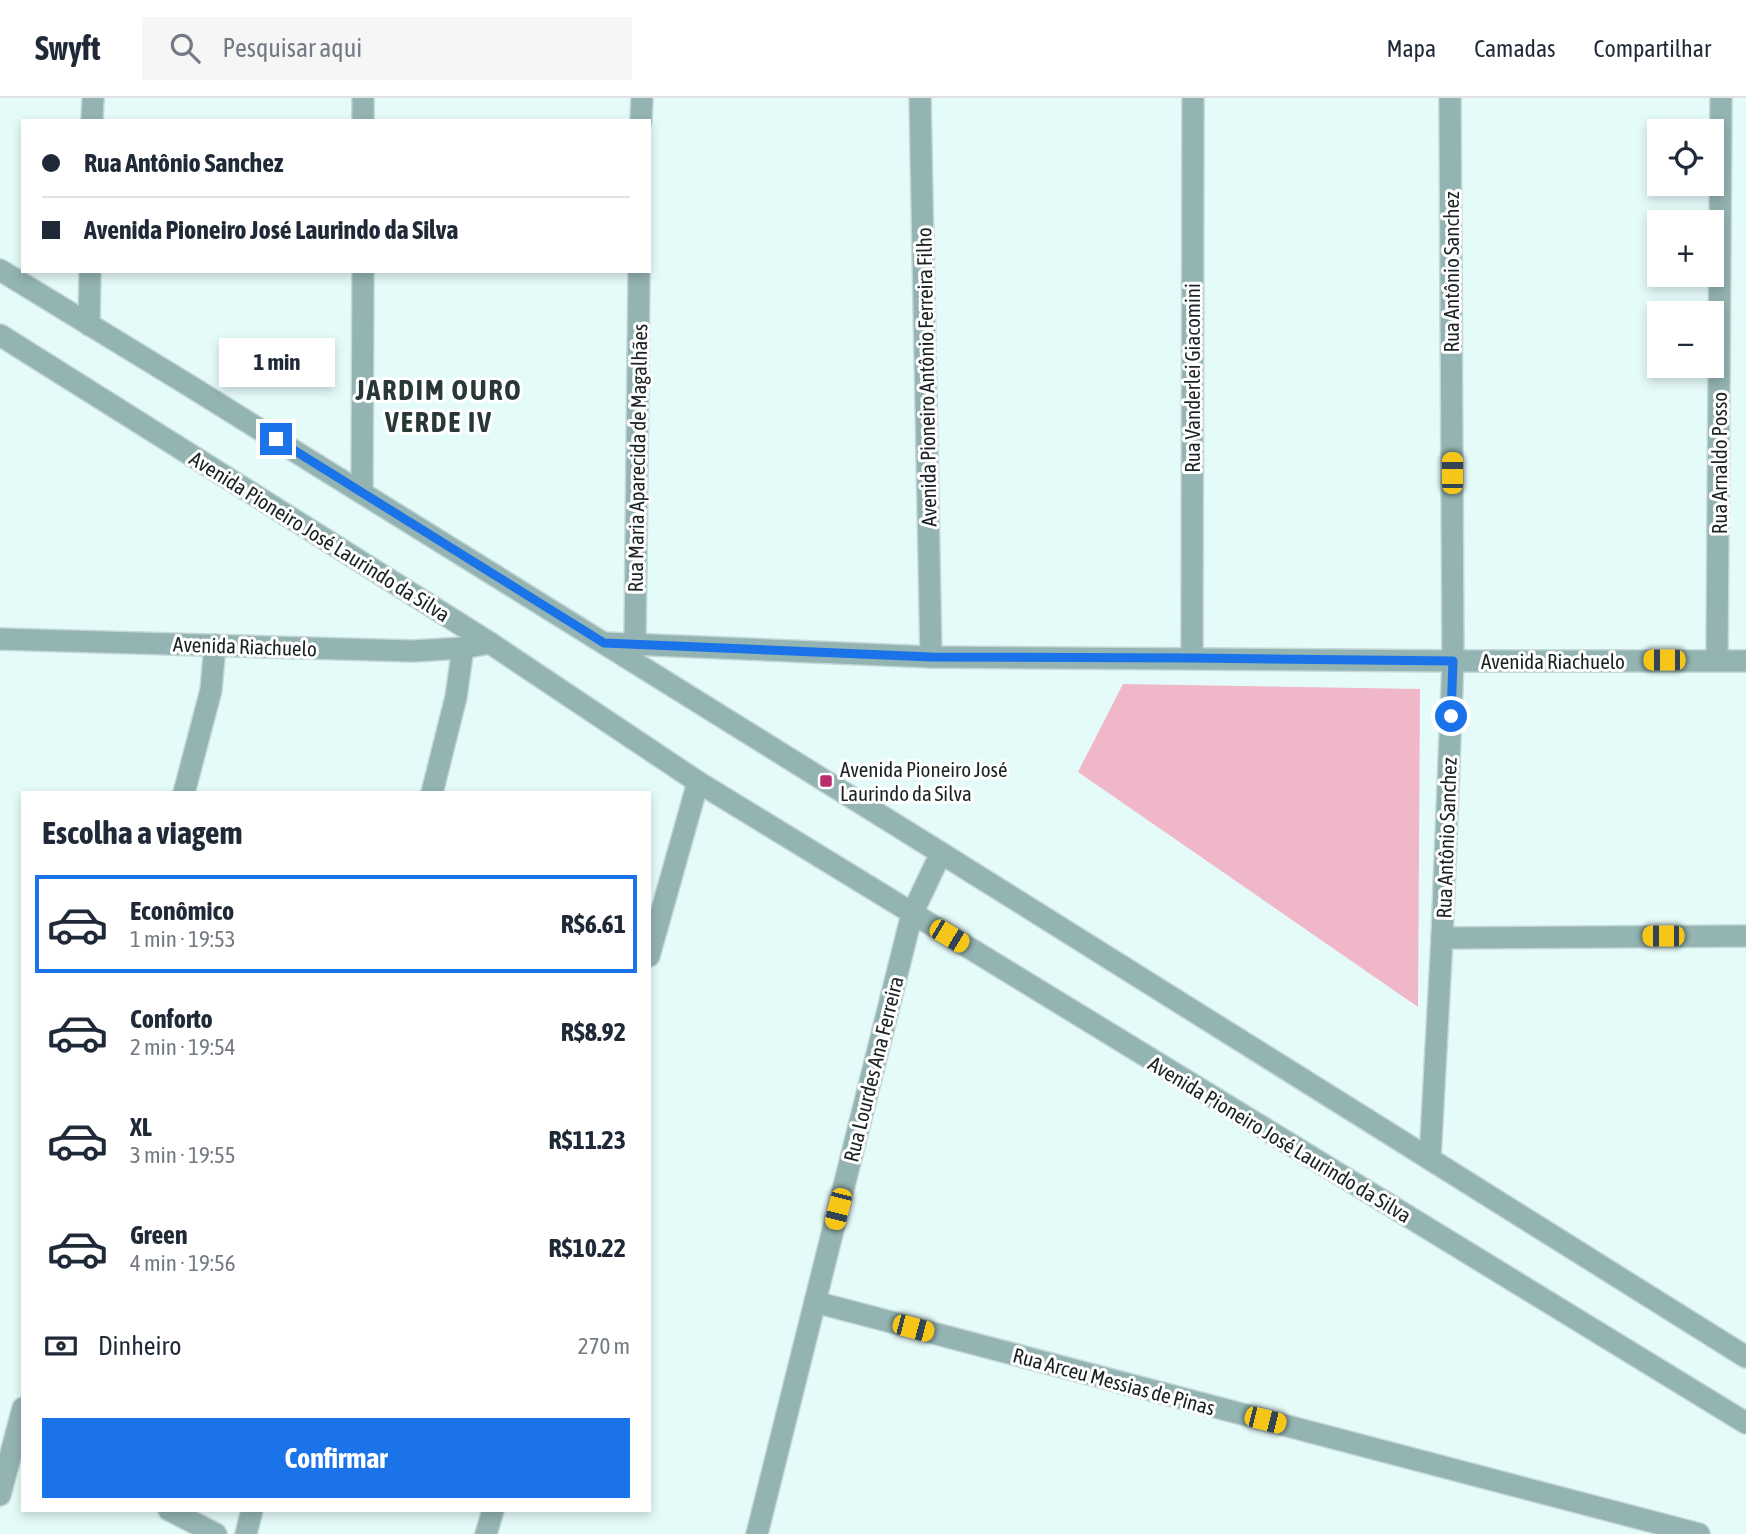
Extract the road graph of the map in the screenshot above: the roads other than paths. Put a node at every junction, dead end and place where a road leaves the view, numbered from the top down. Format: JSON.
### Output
{"nodes":[{"id":1,"x":93,"y":98,"type":"edge"},
{"id":2,"x":363,"y":98,"type":"edge"},
{"id":3,"x":642,"y":98,"type":"edge"},
{"id":4,"x":920,"y":98,"type":"edge"},
{"id":5,"x":1193,"y":98,"type":"edge"},
{"id":6,"x":1450,"y":98,"type":"edge"},
{"id":7,"x":1721,"y":98,"type":"edge"},
{"id":8,"x":92,"y":119,"type":"edge"},
{"id":9,"x":363,"y":119,"type":"edge"},
{"id":10,"x":641,"y":119,"type":"edge"},
{"id":11,"x":0,"y":270,"type":"edge"},
{"id":12,"x":90,"y":273,"type":"edge"},
{"id":13,"x":363,"y":273,"type":"edge"},
{"id":14,"x":639,"y":273,"type":"edge"},
{"id":15,"x":89,"y":325,"type":"junction"},
{"id":16,"x":0,"y":335,"type":"edge"},
{"id":17,"x":362,"y":493,"type":"junction"},
{"id":18,"x":0,"y":639,"type":"edge"},
{"id":19,"x":490,"y":643,"type":"junction"},
{"id":20,"x":604,"y":643,"type":"junction"},
{"id":21,"x":635,"y":644,"type":"junction"},
{"id":22,"x":215,"y":645,"type":"junction"},
{"id":23,"x":463,"y":648,"type":"junction"},
{"id":24,"x":931,"y":657,"type":"junction"},
{"id":25,"x":1192,"y":658,"type":"junction"},
{"id":26,"x":1717,"y":660,"type":"junction"},
{"id":27,"x":1453,"y":661,"type":"junction"},
{"id":28,"x":1746,"y":661,"type":"edge"},
{"id":29,"x":698,"y":782,"type":"junction"},
{"id":30,"x":185,"y":791,"type":"edge"},
{"id":31,"x":432,"y":791,"type":"edge"},
{"id":32,"x":941,"y":853,"type":"junction"},
{"id":33,"x":912,"y":914,"type":"junction"},
{"id":34,"x":1746,"y":936,"type":"edge"},
{"id":35,"x":1442,"y":938,"type":"junction"},
{"id":36,"x":651,"y":949,"type":"edge"},
{"id":37,"x":1430,"y":1159,"type":"junction"},
{"id":38,"x":815,"y":1302,"type":"junction"},
{"id":39,"x":1746,"y":1357,"type":"edge"},
{"id":40,"x":21,"y":1413,"type":"edge"},
{"id":41,"x":1746,"y":1423,"type":"edge"},
{"id":42,"x":13,"y":1431,"type":"edge"},
{"id":43,"x":0,"y":1495,"type":"edge"},
{"id":44,"x":173,"y":1512,"type":"edge"},
{"id":45,"x":252,"y":1512,"type":"edge"},
{"id":46,"x":492,"y":1512,"type":"edge"},
{"id":47,"x":216,"y":1534,"type":"edge"},
{"id":48,"x":246,"y":1534,"type":"edge"},
{"id":49,"x":486,"y":1534,"type":"edge"},
{"id":50,"x":757,"y":1534,"type":"edge"},
{"id":51,"x":1699,"y":1534,"type":"edge"}],
"edges":[{"from":1,"to":8,"type":"street"},
{"from":2,"to":9,"type":"street"},
{"from":3,"to":10,"type":"street"},
{"from":4,"to":24,"type":"street","name":"Avenida Pioneiro Antônio Ferreira Filho"},
{"from":5,"to":25,"type":"street","name":"Rua Vanderlei Giacomini"},
{"from":6,"to":27,"type":"street","name":"Rua Antônio Sanchez"},
{"from":7,"to":26,"type":"street","name":"Rua Arnaldo Posso"},
{"from":11,"to":15,"type":"street"},
{"from":12,"to":15,"type":"street"},
{"from":13,"to":17,"type":"street"},
{"from":14,"to":21,"type":"street","name":"Rua Maria Aparecida de Magalhães"},
{"from":15,"to":17,"type":"street"},
{"from":16,"to":19,"type":"street","name":"Avenida Pioneiro José Laurindo da Silva"},
{"from":17,"to":20,"type":"street"},
{"from":18,"to":22,"type":"street","name":"Avenida Riachuelo"},
{"from":19,"to":23,"type":"street","name":"Avenida Riachuelo"},
{"from":19,"to":29,"type":"street","name":"Avenida Pioneiro José Laurindo da Silva"},
{"from":20,"to":21,"type":"street","name":"Avenida Riachuelo"},
{"from":20,"to":32,"type":"street"},
{"from":21,"to":24,"type":"street","name":"Avenida Riachuelo"},
{"from":22,"to":23,"type":"street","name":"Avenida Riachuelo"},
{"from":22,"to":30,"type":"street"},
{"from":23,"to":31,"type":"street"},
{"from":24,"to":25,"type":"street","name":"Avenida Riachuelo"},
{"from":25,"to":27,"type":"street","name":"Avenida Riachuelo"},
{"from":26,"to":27,"type":"street","name":"Avenida Riachuelo"},
{"from":26,"to":28,"type":"street","name":"Avenida Riachuelo"},
{"from":27,"to":35,"type":"street","name":"Rua Antônio Sanchez"},
{"from":29,"to":33,"type":"street","name":"Avenida Pioneiro José Laurindo da Silva"},
{"from":29,"to":36,"type":"street"},
{"from":32,"to":33,"type":"street","name":"Rua Lourdes Ana Ferreira"},
{"from":32,"to":37,"type":"street"},
{"from":33,"to":38,"type":"street","name":"Rua Lourdes Ana Ferreira"},
{"from":33,"to":41,"type":"street","name":"Avenida Pioneiro José Laurindo da Silva"},
{"from":34,"to":35,"type":"street"},
{"from":35,"to":37,"type":"street","name":"Rua Antônio Sanchez"},
{"from":37,"to":39,"type":"street"},
{"from":38,"to":50,"type":"street","name":"Rua Lourdes Ana Ferreira"},
{"from":38,"to":51,"type":"street","name":"Rua Arceu Messias de Pinas"},
{"from":40,"to":42,"type":"street"},
{"from":42,"to":43,"type":"street"},
{"from":44,"to":47,"type":"street"},
{"from":45,"to":48,"type":"street"},
{"from":46,"to":49,"type":"street"}]}
